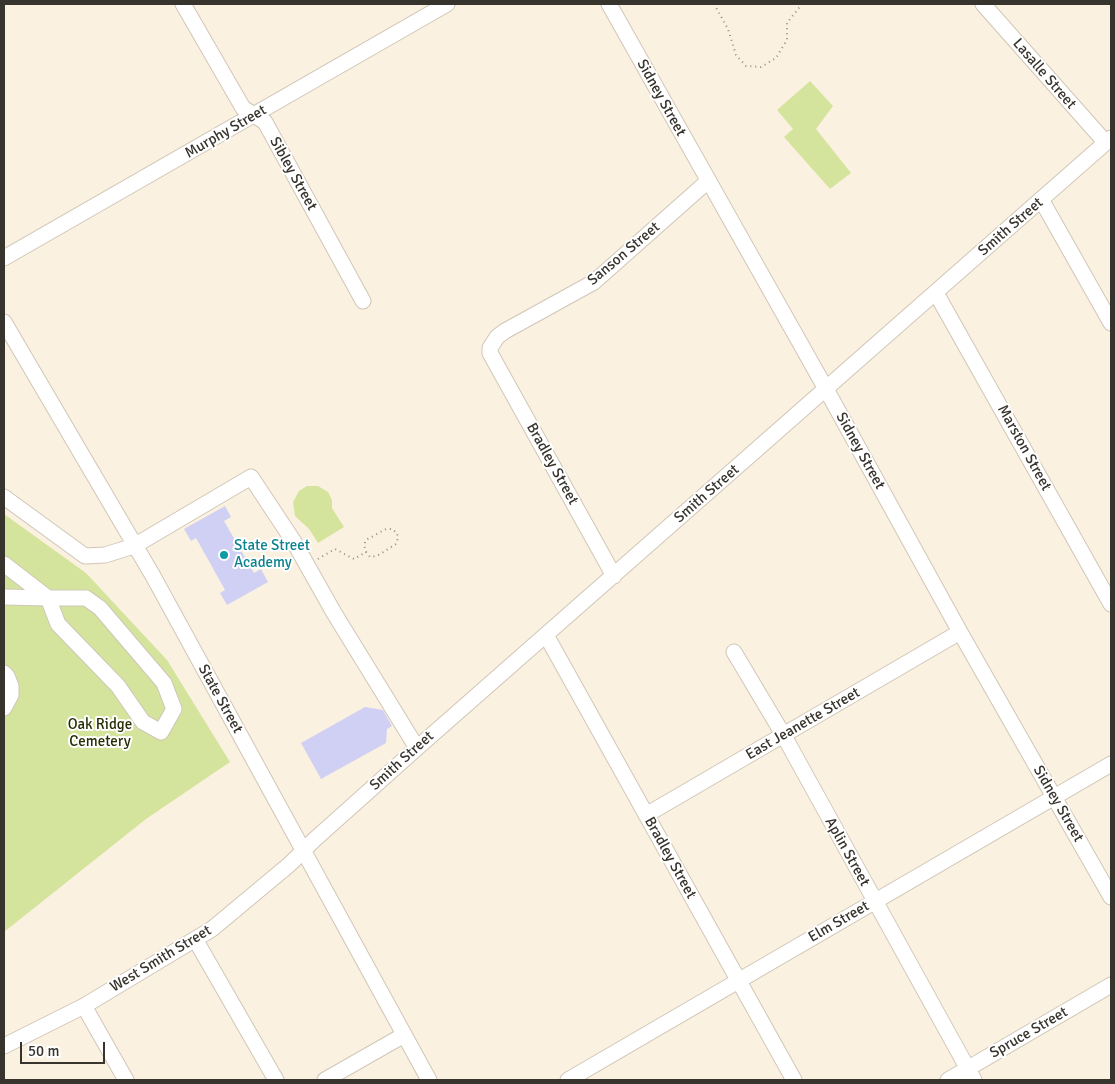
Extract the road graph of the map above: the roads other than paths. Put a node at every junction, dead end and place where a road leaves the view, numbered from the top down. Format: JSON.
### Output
{"nodes":[{"id":1,"x":183,"y":4,"type":"edge"},
{"id":2,"x":447,"y":4,"type":"edge"},
{"id":3,"x":609,"y":4,"type":"edge"},
{"id":4,"x":983,"y":4,"type":"edge"},
{"id":5,"x":254,"y":116,"type":"junction"},
{"id":6,"x":1108,"y":140,"type":"edge"},
{"id":7,"x":708,"y":181,"type":"junction"},
{"id":8,"x":1042,"y":200,"type":"junction"},
{"id":9,"x":4,"y":258,"type":"edge"},
{"id":10,"x":936,"y":293,"type":"junction"},
{"id":11,"x":363,"y":301,"type":"dead end"},
{"id":12,"x":4,"y":322,"type":"edge"},
{"id":13,"x":1111,"y":324,"type":"edge"},
{"id":14,"x":490,"y":354,"type":"joint"},
{"id":15,"x":826,"y":389,"type":"junction"},
{"id":16,"x":4,"y":497,"type":"edge"},
{"id":17,"x":134,"y":546,"type":"junction"},
{"id":18,"x":4,"y":564,"type":"edge"},
{"id":19,"x":614,"y":576,"type":"junction"},
{"id":20,"x":4,"y":597,"type":"edge"},
{"id":21,"x":48,"y":598,"type":"junction"},
{"id":22,"x":1111,"y":604,"type":"edge"},
{"id":23,"x":960,"y":632,"type":"junction"},
{"id":24,"x":546,"y":635,"type":"junction"},
{"id":25,"x":734,"y":652,"type":"dead end"},
{"id":26,"x":4,"y":673,"type":"edge"},
{"id":27,"x":4,"y":708,"type":"edge"},
{"id":28,"x":784,"y":736,"type":"junction"},
{"id":29,"x":417,"y":748,"type":"junction"},
{"id":30,"x":1111,"y":764,"type":"edge"},
{"id":31,"x":1055,"y":797,"type":"junction"},
{"id":32,"x":646,"y":815,"type":"junction"},
{"id":33,"x":303,"y":851,"type":"junction"},
{"id":34,"x":1111,"y":898,"type":"edge"},
{"id":35,"x":874,"y":901,"type":"junction"},
{"id":36,"x":195,"y":939,"type":"junction"},
{"id":37,"x":739,"y":981,"type":"junction"},
{"id":38,"x":1111,"y":986,"type":"edge"},
{"id":39,"x":84,"y":1006,"type":"junction"},
{"id":40,"x":404,"y":1036,"type":"junction"},
{"id":41,"x":4,"y":1046,"type":"edge"},
{"id":42,"x":971,"y":1074,"type":"edge"},
{"id":43,"x":126,"y":1080,"type":"edge"},
{"id":44,"x":276,"y":1080,"type":"edge"},
{"id":45,"x":325,"y":1080,"type":"edge"},
{"id":46,"x":429,"y":1080,"type":"edge"},
{"id":47,"x":568,"y":1080,"type":"edge"},
{"id":48,"x":794,"y":1080,"type":"edge"},
{"id":49,"x":948,"y":1080,"type":"edge"}],
"edges":[{"from":1,"to":5,"type":"street","name":"Sibley Street"},
{"from":2,"to":5,"type":"street","name":"Murphy Street"},
{"from":3,"to":7,"type":"street","name":"Sidney Street"},
{"from":4,"to":6,"type":"street","name":"Lasalle Street"},
{"from":5,"to":9,"type":"street","name":"Murphy Street"},
{"from":5,"to":11,"type":"street","name":"Sibley Street"},
{"from":6,"to":8,"type":"street","name":"Smith Street"},
{"from":7,"to":14,"type":"street","name":"Sanson Street"},
{"from":7,"to":15,"type":"street","name":"Sidney Street"},
{"from":8,"to":10,"type":"street","name":"Smith Street"},
{"from":8,"to":13,"type":"street"},
{"from":10,"to":15,"type":"street","name":"Smith Street"},
{"from":10,"to":22,"type":"street","name":"Marston Street"},
{"from":12,"to":17,"type":"street","name":"State Street"},
{"from":14,"to":19,"type":"street","name":"Bradley Street"},
{"from":15,"to":19,"type":"street","name":"Smith Street"},
{"from":15,"to":23,"type":"street","name":"Sidney Street"},
{"from":16,"to":17,"type":"street"},
{"from":17,"to":29,"type":"street"},
{"from":17,"to":33,"type":"street","name":"State Street"},
{"from":18,"to":21,"type":"street"},
{"from":19,"to":24,"type":"street","name":"Smith Street"},
{"from":20,"to":21,"type":"street"},
{"from":21,"to":21,"type":"street"},
{"from":23,"to":28,"type":"street","name":"East Jeanette Street"},
{"from":23,"to":31,"type":"street","name":"Sidney Street"},
{"from":24,"to":29,"type":"street","name":"Smith Street"},
{"from":24,"to":32,"type":"street","name":"Bradley Street"},
{"from":25,"to":28,"type":"street","name":"Aplin Street"},
{"from":26,"to":27,"type":"street"},
{"from":28,"to":32,"type":"street","name":"East Jeanette Street"},
{"from":28,"to":35,"type":"street","name":"Aplin Street"},
{"from":29,"to":33,"type":"street","name":"Smith Street"},
{"from":30,"to":31,"type":"street","name":"Elm Street"},
{"from":31,"to":34,"type":"street","name":"Sidney Street"},
{"from":31,"to":35,"type":"street","name":"Elm Street"},
{"from":32,"to":37,"type":"street","name":"Bradley Street"},
{"from":33,"to":36,"type":"street","name":"West Smith Street"},
{"from":33,"to":40,"type":"street","name":"State Street"},
{"from":35,"to":37,"type":"street","name":"Elm Street"},
{"from":35,"to":42,"type":"street","name":"Aplin Street"},
{"from":36,"to":39,"type":"street","name":"West Smith Street"},
{"from":36,"to":44,"type":"street"},
{"from":37,"to":47,"type":"street","name":"Elm Street"},
{"from":37,"to":48,"type":"street","name":"Bradley Street"},
{"from":38,"to":42,"type":"street","name":"Spruce Street"},
{"from":39,"to":41,"type":"street","name":"West Smith Street"},
{"from":39,"to":43,"type":"street"},
{"from":40,"to":45,"type":"street"},
{"from":40,"to":46,"type":"street","name":"State Street"},
{"from":42,"to":49,"type":"street","name":"Spruce Street"}]}
